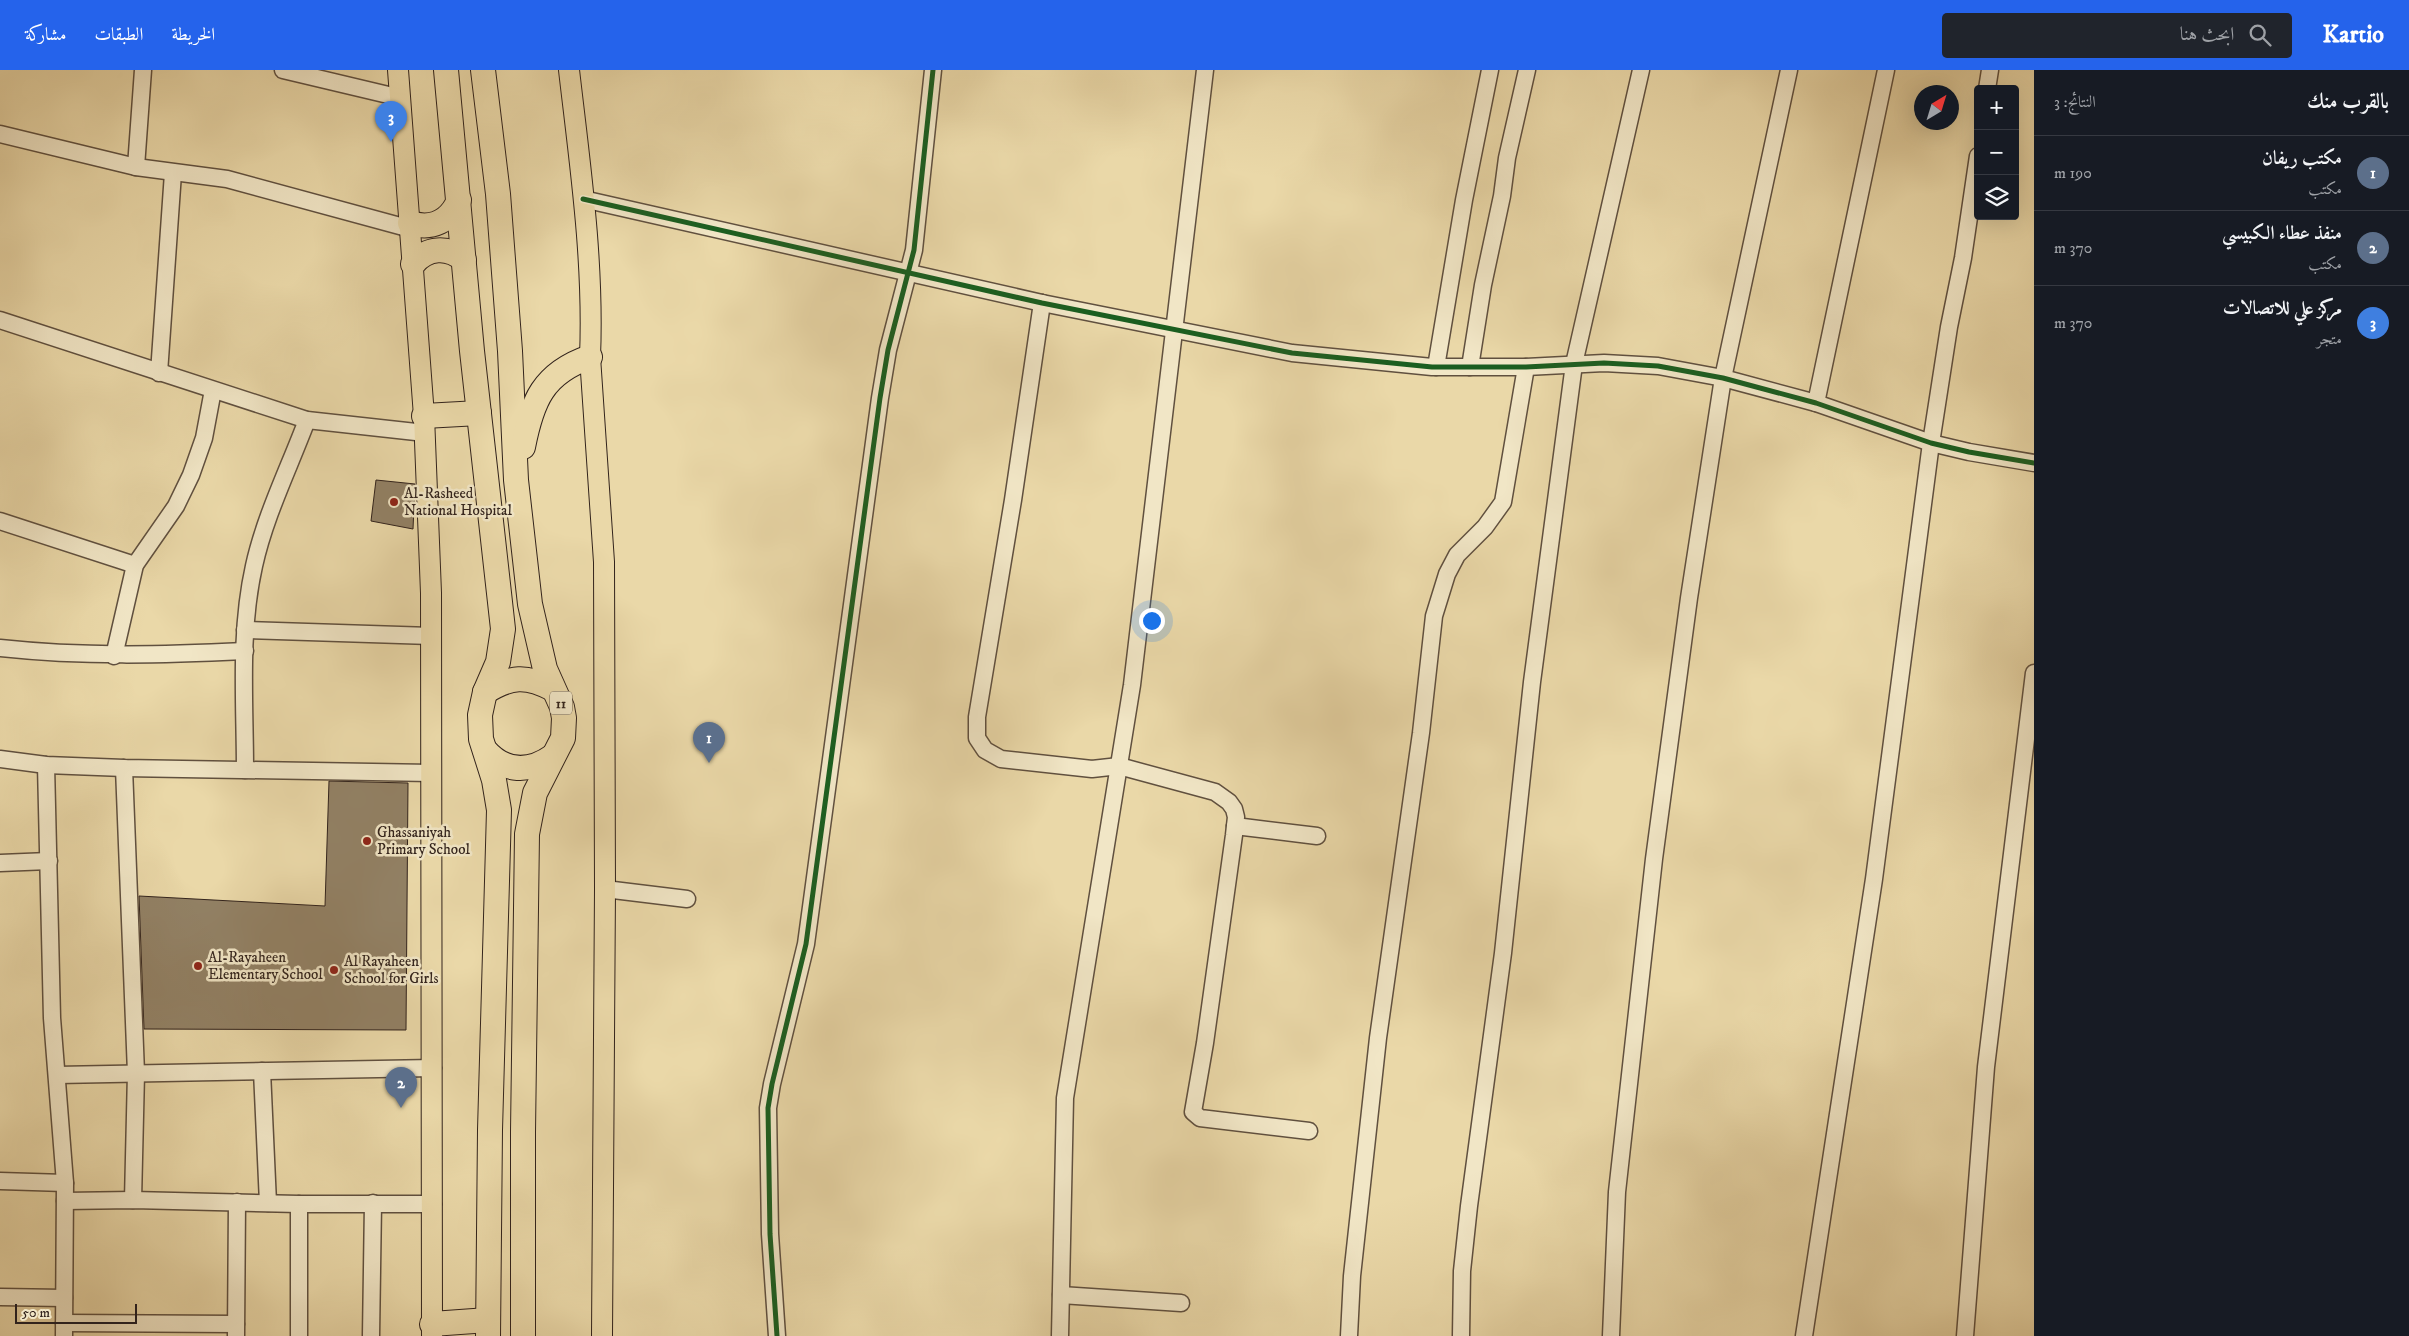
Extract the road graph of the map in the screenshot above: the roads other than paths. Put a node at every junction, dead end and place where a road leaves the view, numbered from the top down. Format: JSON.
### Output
{"nodes":[{"id":1,"x":143,"y":70,"type":"edge"},
{"id":2,"x":283,"y":70,"type":"edge"},
{"id":3,"x":398,"y":70,"type":"edge"},
{"id":4,"x":446,"y":70,"type":"edge"},
{"id":5,"x":483,"y":70,"type":"edge"},
{"id":6,"x":569,"y":70,"type":"edge"},
{"id":7,"x":933,"y":70,"type":"edge"},
{"id":8,"x":1205,"y":70,"type":"edge"},
{"id":9,"x":1490,"y":70,"type":"edge"},
{"id":10,"x":1527,"y":70,"type":"edge"},
{"id":11,"x":1641,"y":70,"type":"edge"},
{"id":12,"x":1789,"y":70,"type":"edge"},
{"id":13,"x":1886,"y":70,"type":"edge"},
{"id":14,"x":1990,"y":70,"type":"edge"},
{"id":15,"x":1988,"y":85,"type":"edge"},
{"id":16,"x":402,"y":98,"type":"junction"},
{"id":17,"x":0,"y":134,"type":"edge"},
{"id":18,"x":136,"y":167,"type":"junction"},
{"id":19,"x":173,"y":173,"type":"junction"},
{"id":20,"x":1975,"y":175,"type":"edge"},
{"id":21,"x":583,"y":199,"type":"junction"},
{"id":22,"x":459,"y":200,"type":"junction"},
{"id":23,"x":411,"y":226,"type":"junction"},
{"id":24,"x":464,"y":260,"type":"junction"},
{"id":25,"x":413,"y":264,"type":"junction"},
{"id":26,"x":909,"y":272,"type":"junction"},
{"id":27,"x":1042,"y":303,"type":"junction"},
{"id":28,"x":0,"y":320,"type":"edge"},
{"id":29,"x":1172,"y":331,"type":"junction"},
{"id":30,"x":590,"y":357,"type":"junction"},
{"id":31,"x":1574,"y":364,"type":"junction"},
{"id":32,"x":1436,"y":367,"type":"junction"},
{"id":33,"x":1470,"y":367,"type":"junction"},
{"id":34,"x":1526,"y":367,"type":"junction"},
{"id":35,"x":159,"y":373,"type":"junction"},
{"id":36,"x":1723,"y":378,"type":"junction"},
{"id":37,"x":214,"y":390,"type":"junction"},
{"id":38,"x":1816,"y":404,"type":"junction"},
{"id":39,"x":479,"y":413,"type":"junction"},
{"id":40,"x":307,"y":420,"type":"junction"},
{"id":41,"x":424,"y":425,"type":"junction"},
{"id":42,"x":1931,"y":443,"type":"junction"},
{"id":43,"x":2034,"y":463,"type":"edge"},
{"id":44,"x":516,"y":480,"type":"junction"},
{"id":45,"x":0,"y":521,"type":"edge"},
{"id":46,"x":135,"y":565,"type":"junction"},
{"id":47,"x":245,"y":630,"type":"junction"},
{"id":48,"x":431,"y":636,"type":"junction"},
{"id":49,"x":0,"y":648,"type":"edge"},
{"id":50,"x":245,"y":651,"type":"junction"},
{"id":51,"x":114,"y":656,"type":"junction"},
{"id":52,"x":2034,"y":673,"type":"edge"},
{"id":53,"x":553,"y":689,"type":"junction"},
{"id":54,"x":485,"y":692,"type":"junction"},
{"id":55,"x":485,"y":750,"type":"junction"},
{"id":56,"x":553,"y":756,"type":"junction"},
{"id":57,"x":0,"y":759,"type":"edge"},
{"id":58,"x":46,"y":764,"type":"junction"},
{"id":59,"x":1119,"y":766,"type":"junction"},
{"id":60,"x":124,"y":768,"type":"junction"},
{"id":61,"x":245,"y":770,"type":"junction"},
{"id":62,"x":432,"y":773,"type":"junction"},
{"id":63,"x":1235,"y":826,"type":"junction"},
{"id":64,"x":1317,"y":836,"type":"dead end"},
{"id":65,"x":49,"y":861,"type":"junction"},
{"id":66,"x":0,"y":864,"type":"edge"},
{"id":67,"x":605,"y":889,"type":"junction"},
{"id":68,"x":687,"y":899,"type":"dead end"},
{"id":69,"x":433,"y":1068,"type":"junction"},
{"id":70,"x":262,"y":1071,"type":"junction"},
{"id":71,"x":136,"y":1073,"type":"junction"},
{"id":72,"x":57,"y":1075,"type":"junction"},
{"id":73,"x":1309,"y":1131,"type":"dead end"},
{"id":74,"x":0,"y":1181,"type":"edge"},
{"id":75,"x":65,"y":1183,"type":"junction"},
{"id":76,"x":133,"y":1200,"type":"junction"},
{"id":77,"x":65,"y":1202,"type":"junction"},
{"id":78,"x":237,"y":1202,"type":"junction"},
{"id":79,"x":268,"y":1203,"type":"junction"},
{"id":80,"x":373,"y":1203,"type":"junction"},
{"id":81,"x":299,"y":1204,"type":"junction"},
{"id":82,"x":433,"y":1204,"type":"junction"},
{"id":83,"x":1061,"y":1295,"type":"junction"},
{"id":84,"x":0,"y":1297,"type":"edge"},
{"id":85,"x":64,"y":1298,"type":"junction"},
{"id":86,"x":1181,"y":1303,"type":"dead end"},
{"id":87,"x":488,"y":1328,"type":"edge"},
{"id":88,"x":64,"y":1330,"type":"edge"},
{"id":89,"x":236,"y":1330,"type":"edge"},
{"id":90,"x":432,"y":1330,"type":"edge"},
{"id":91,"x":298,"y":1336,"type":"edge"},
{"id":92,"x":372,"y":1336,"type":"edge"},
{"id":93,"x":523,"y":1336,"type":"edge"},
{"id":94,"x":602,"y":1336,"type":"edge"},
{"id":95,"x":777,"y":1336,"type":"edge"},
{"id":96,"x":1060,"y":1336,"type":"edge"},
{"id":97,"x":1349,"y":1336,"type":"edge"},
{"id":98,"x":1460,"y":1336,"type":"edge"},
{"id":99,"x":1612,"y":1336,"type":"edge"},
{"id":100,"x":1804,"y":1336,"type":"edge"},
{"id":101,"x":1965,"y":1336,"type":"edge"}],
"edges":[{"from":1,"to":18,"type":"street"},
{"from":2,"to":16,"type":"street"},
{"from":3,"to":16,"type":"main road"},
{"from":4,"to":22,"type":"highway"},
{"from":5,"to":44,"type":"highway","number":"11"},
{"from":6,"to":21,"type":"main road"},
{"from":7,"to":26,"type":"street"},
{"from":8,"to":29,"type":"street"},
{"from":9,"to":32,"type":"street"},
{"from":10,"to":33,"type":"street"},
{"from":11,"to":31,"type":"street"},
{"from":12,"to":36,"type":"street"},
{"from":13,"to":38,"type":"street"},
{"from":14,"to":15,"type":"street"},
{"from":16,"to":23,"type":"main road"},
{"from":17,"to":18,"type":"street"},
{"from":18,"to":19,"type":"street"},
{"from":19,"to":23,"type":"street"},
{"from":19,"to":35,"type":"street"},
{"from":20,"to":42,"type":"street"},
{"from":21,"to":26,"type":"street"},
{"from":21,"to":30,"type":"main road"},
{"from":22,"to":23,"type":"highway"},
{"from":22,"to":24,"type":"highway"},
{"from":23,"to":25,"type":"main road"},
{"from":24,"to":25,"type":"highway"},
{"from":24,"to":39,"type":"highway"},
{"from":25,"to":41,"type":"main road"},
{"from":26,"to":27,"type":"street"},
{"from":26,"to":95,"type":"street"},
{"from":27,"to":29,"type":"street"},
{"from":27,"to":59,"type":"street"},
{"from":28,"to":35,"type":"street"},
{"from":29,"to":32,"type":"street"},
{"from":29,"to":59,"type":"street"},
{"from":30,"to":44,"type":"highway"},
{"from":30,"to":67,"type":"main road"},
{"from":31,"to":34,"type":"street"},
{"from":31,"to":36,"type":"street"},
{"from":31,"to":98,"type":"street"},
{"from":32,"to":33,"type":"street"},
{"from":33,"to":34,"type":"street"},
{"from":34,"to":97,"type":"street"},
{"from":35,"to":37,"type":"street"},
{"from":36,"to":38,"type":"street"},
{"from":36,"to":99,"type":"street"},
{"from":37,"to":40,"type":"street"},
{"from":37,"to":46,"type":"street"},
{"from":38,"to":42,"type":"street"},
{"from":39,"to":41,"type":"highway"},
{"from":39,"to":54,"type":"highway"},
{"from":40,"to":41,"type":"street"},
{"from":40,"to":47,"type":"street"},
{"from":41,"to":48,"type":"main road"},
{"from":42,"to":43,"type":"street"},
{"from":42,"to":100,"type":"street"},
{"from":44,"to":53,"type":"highway","number":"11"},
{"from":45,"to":46,"type":"street"},
{"from":46,"to":51,"type":"street"},
{"from":47,"to":48,"type":"street"},
{"from":47,"to":50,"type":"street"},
{"from":48,"to":62,"type":"main road"},
{"from":49,"to":51,"type":"street"},
{"from":50,"to":51,"type":"street"},
{"from":50,"to":61,"type":"street"},
{"from":52,"to":101,"type":"street"},
{"from":53,"to":54,"type":"highway"},
{"from":53,"to":56,"type":"highway","number":"11"},
{"from":54,"to":55,"type":"highway"},
{"from":55,"to":56,"type":"highway"},
{"from":55,"to":87,"type":"highway"},
{"from":56,"to":93,"type":"highway","number":"11"},
{"from":57,"to":58,"type":"street"},
{"from":58,"to":60,"type":"street"},
{"from":58,"to":65,"type":"street"},
{"from":59,"to":63,"type":"street"},
{"from":59,"to":83,"type":"street"},
{"from":60,"to":61,"type":"street"},
{"from":60,"to":71,"type":"street"},
{"from":61,"to":62,"type":"street"},
{"from":62,"to":69,"type":"main road"},
{"from":63,"to":64,"type":"street"},
{"from":63,"to":73,"type":"street"},
{"from":65,"to":66,"type":"street"},
{"from":65,"to":72,"type":"street"},
{"from":67,"to":68,"type":"street"},
{"from":67,"to":94,"type":"main road"},
{"from":69,"to":70,"type":"street"},
{"from":69,"to":82,"type":"main road"},
{"from":70,"to":71,"type":"street"},
{"from":70,"to":79,"type":"street"},
{"from":71,"to":72,"type":"street"},
{"from":71,"to":76,"type":"street"},
{"from":72,"to":75,"type":"street"},
{"from":74,"to":75,"type":"street"},
{"from":75,"to":77,"type":"street"},
{"from":76,"to":77,"type":"street"},
{"from":76,"to":78,"type":"street"},
{"from":77,"to":85,"type":"street"},
{"from":78,"to":79,"type":"street"},
{"from":78,"to":89,"type":"street"},
{"from":79,"to":81,"type":"street"},
{"from":80,"to":81,"type":"street"},
{"from":80,"to":82,"type":"street"},
{"from":80,"to":92,"type":"street"},
{"from":81,"to":91,"type":"street"},
{"from":82,"to":90,"type":"main road"},
{"from":83,"to":86,"type":"street"},
{"from":83,"to":96,"type":"street"},
{"from":84,"to":85,"type":"street"},
{"from":85,"to":88,"type":"street"},
{"from":87,"to":90,"type":"highway"},
{"from":88,"to":89,"type":"street"}]}
